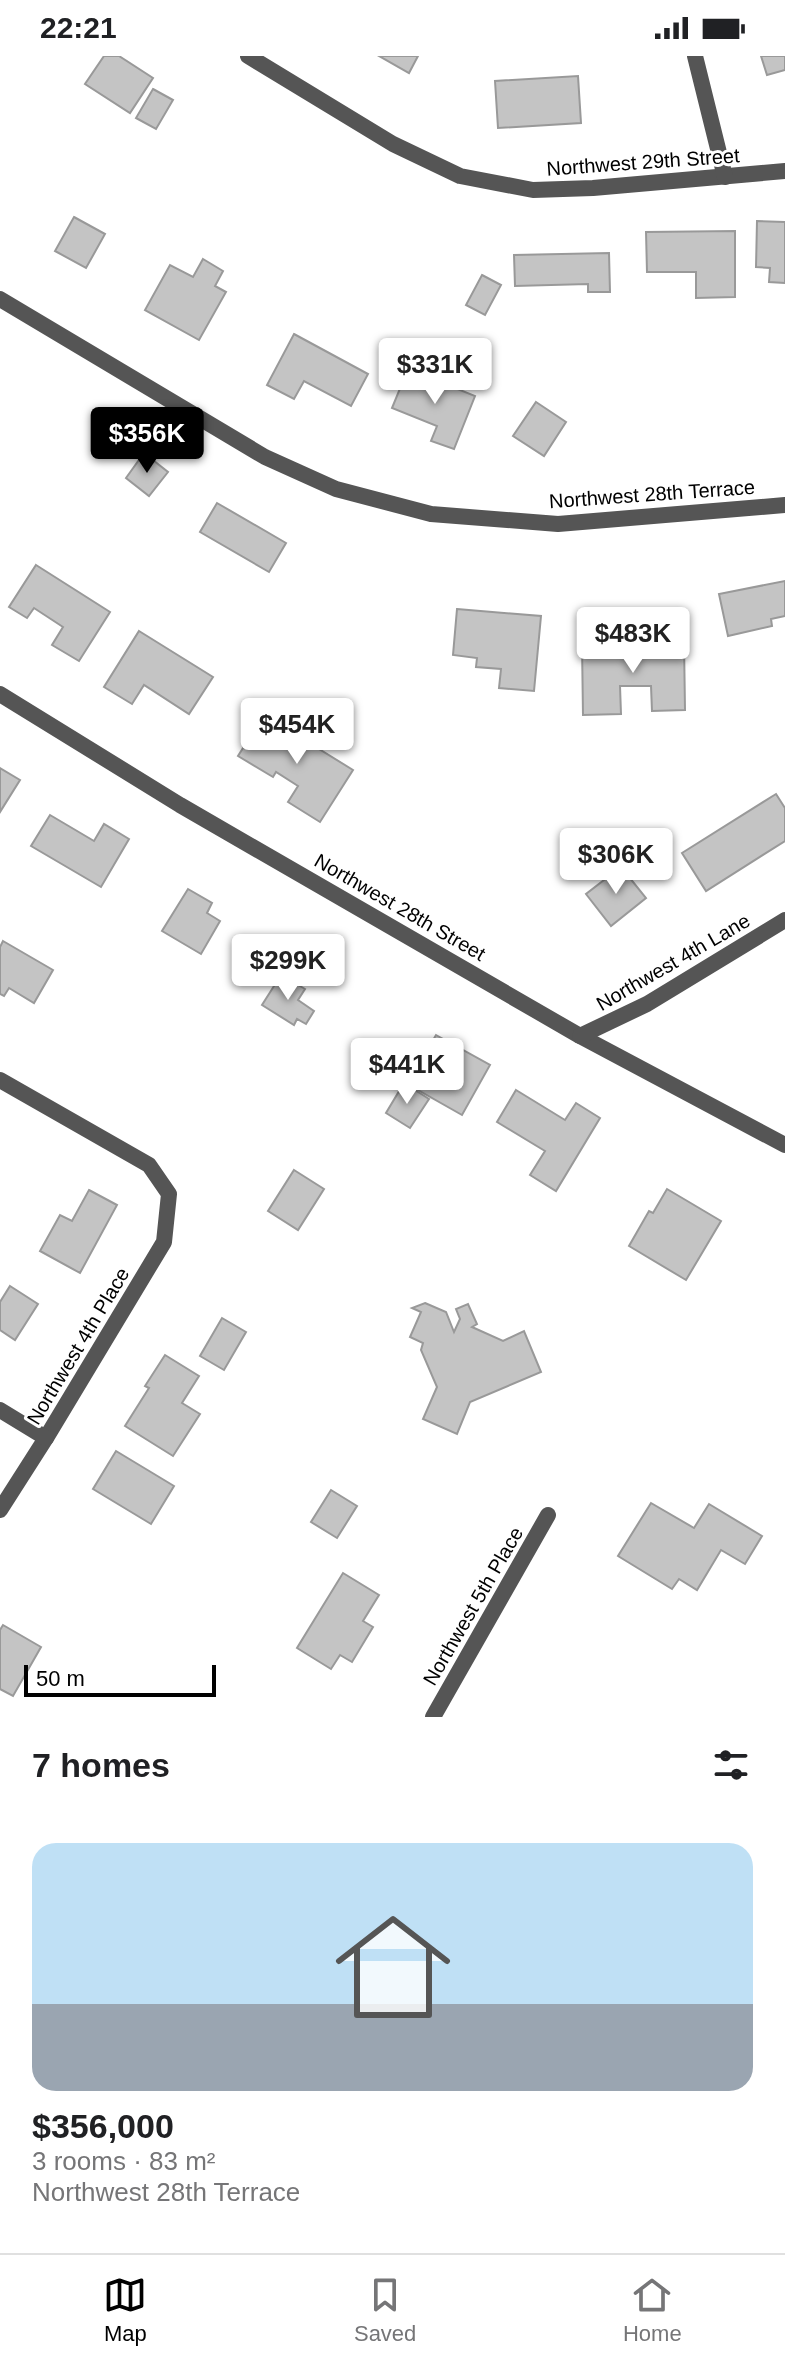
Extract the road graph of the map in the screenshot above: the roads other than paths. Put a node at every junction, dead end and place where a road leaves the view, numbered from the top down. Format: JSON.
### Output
{"nodes":[{"id":1,"x":248,"y":56,"type":"edge"},
{"id":2,"x":695,"y":56,"type":"edge"},
{"id":3,"x":785,"y":171,"type":"edge"},
{"id":4,"x":725,"y":177,"type":"junction"},
{"id":5,"x":0,"y":299,"type":"edge"},
{"id":6,"x":785,"y":505,"type":"edge"},
{"id":7,"x":0,"y":694,"type":"edge"},
{"id":8,"x":785,"y":920,"type":"edge"},
{"id":9,"x":580,"y":1036,"type":"junction"},
{"id":10,"x":0,"y":1080,"type":"edge"},
{"id":11,"x":785,"y":1145,"type":"edge"},
{"id":12,"x":0,"y":1410,"type":"edge"},
{"id":13,"x":46,"y":1438,"type":"junction"},
{"id":14,"x":0,"y":1510,"type":"edge"},
{"id":15,"x":548,"y":1515,"type":"dead end"},
{"id":16,"x":433,"y":1717,"type":"edge"}],
"edges":[{"from":1,"to":4,"type":"street","name":"Northwest 29th Street"},
{"from":2,"to":4,"type":"street"},
{"from":3,"to":4,"type":"street","name":"Northwest 29th Street"},
{"from":5,"to":6,"type":"street","name":"Northwest 28th Terrace"},
{"from":7,"to":9,"type":"street","name":"Northwest 28th Street"},
{"from":8,"to":9,"type":"street","name":"Northwest 4th Lane"},
{"from":9,"to":11,"type":"street","name":"Northwest 28th Street"},
{"from":10,"to":13,"type":"street","name":"Northwest 4th Place"},
{"from":12,"to":13,"type":"street"},
{"from":13,"to":14,"type":"street","name":"Northwest 4th Place"},
{"from":15,"to":16,"type":"street","name":"Northwest 5th Place"}]}
